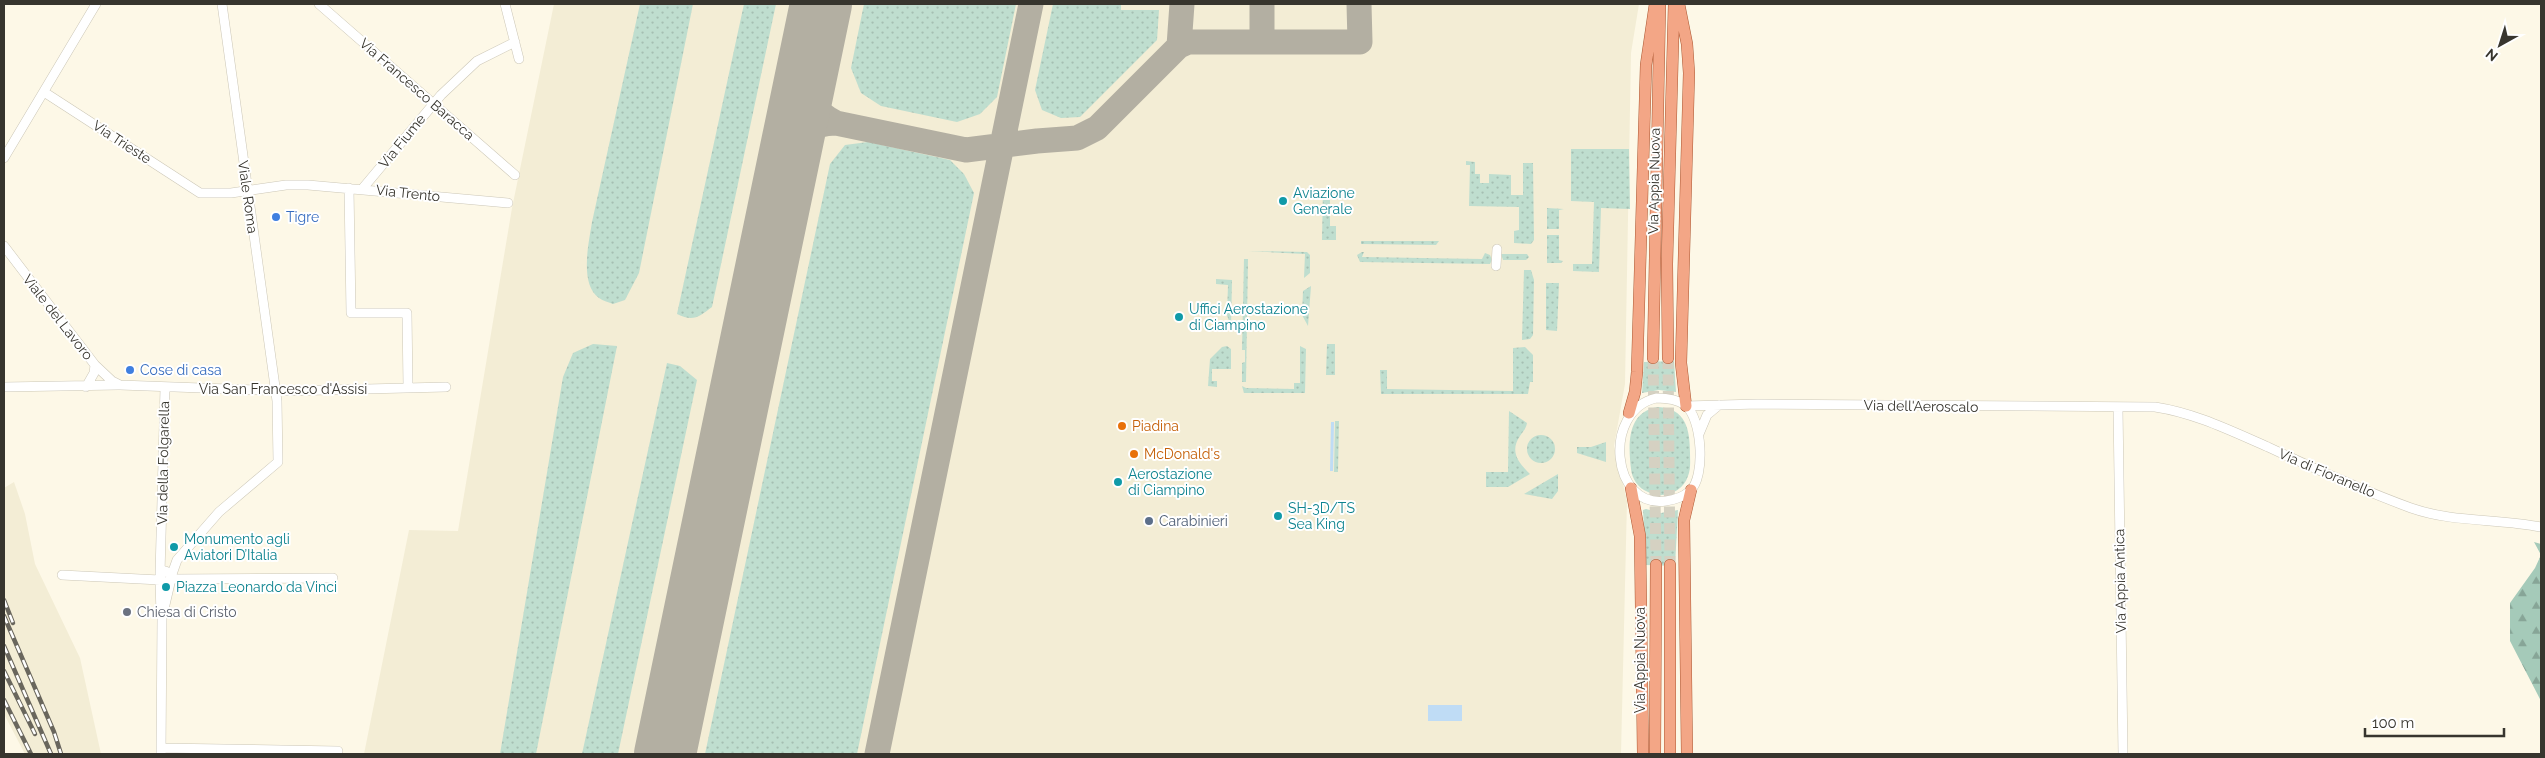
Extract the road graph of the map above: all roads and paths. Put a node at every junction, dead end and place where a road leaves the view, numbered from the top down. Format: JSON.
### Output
{"nodes":[{"id":1,"x":96,"y":4,"type":"edge"},
{"id":2,"x":222,"y":4,"type":"edge"},
{"id":3,"x":319,"y":4,"type":"edge"},
{"id":4,"x":505,"y":4,"type":"edge"},
{"id":5,"x":1655,"y":4,"type":"edge"},
{"id":6,"x":1660,"y":4,"type":"edge"},
{"id":7,"x":1674,"y":4,"type":"edge"},
{"id":8,"x":1679,"y":4,"type":"edge"},
{"id":9,"x":514,"y":42,"type":"junction"},
{"id":10,"x":519,"y":59,"type":"dead end"},
{"id":11,"x":44,"y":92,"type":"junction"},
{"id":12,"x":434,"y":102,"type":"junction"},
{"id":13,"x":4,"y":158,"type":"edge"},
{"id":14,"x":515,"y":175,"type":"dead end"},
{"id":15,"x":349,"y":188,"type":"junction"},
{"id":16,"x":363,"y":188,"type":"junction"},
{"id":17,"x":247,"y":190,"type":"junction"},
{"id":18,"x":200,"y":193,"type":"joint"},
{"id":19,"x":508,"y":203,"type":"dead end"},
{"id":20,"x":4,"y":246,"type":"edge"},
{"id":21,"x":1497,"y":249,"type":"dead end"},
{"id":22,"x":1496,"y":266,"type":"dead end"},
{"id":23,"x":1653,"y":358,"type":"tunnel mouth"},
{"id":24,"x":1668,"y":358,"type":"tunnel mouth"},
{"id":25,"x":95,"y":365,"type":"junction"},
{"id":26,"x":120,"y":385,"type":"junction"},
{"id":27,"x":4,"y":387,"type":"edge"},
{"id":28,"x":86,"y":387,"type":"junction"},
{"id":29,"x":408,"y":387,"type":"junction"},
{"id":30,"x":446,"y":387,"type":"dead end"},
{"id":31,"x":165,"y":388,"type":"junction"},
{"id":32,"x":276,"y":391,"type":"junction"},
{"id":33,"x":1723,"y":404,"type":"junction"},
{"id":34,"x":1686,"y":406,"type":"junction"},
{"id":35,"x":2118,"y":408,"type":"junction"},
{"id":36,"x":1630,"y":414,"type":"junction"},
{"id":37,"x":1698,"y":434,"type":"junction"},
{"id":38,"x":1631,"y":488,"type":"junction"},
{"id":39,"x":1691,"y":490,"type":"junction"},
{"id":40,"x":2541,"y":527,"type":"edge"},
{"id":41,"x":161,"y":556,"type":"junction"},
{"id":42,"x":177,"y":560,"type":"junction"},
{"id":43,"x":1656,"y":565,"type":"tunnel mouth"},
{"id":44,"x":1670,"y":565,"type":"tunnel mouth"},
{"id":45,"x":62,"y":575,"type":"dead end"},
{"id":46,"x":160,"y":577,"type":"junction"},
{"id":47,"x":171,"y":578,"type":"junction"},
{"id":48,"x":333,"y":578,"type":"dead end"},
{"id":49,"x":162,"y":618,"type":"junction"},
{"id":50,"x":161,"y":751,"type":"edge"},
{"id":51,"x":338,"y":751,"type":"dead end"},
{"id":52,"x":283,"y":752,"type":"edge"},
{"id":53,"x":1643,"y":754,"type":"edge"},
{"id":54,"x":1655,"y":754,"type":"edge"},
{"id":55,"x":1670,"y":754,"type":"edge"},
{"id":56,"x":1687,"y":754,"type":"edge"},
{"id":57,"x":2123,"y":754,"type":"edge"}],
"edges":[{"from":1,"to":11,"type":"street"},
{"from":2,"to":17,"type":"street","name":"Viale Roma"},
{"from":3,"to":12,"type":"street","name":"Via Francesco Baracca"},
{"from":4,"to":9,"type":"street"},
{"from":5,"to":36,"type":"main road"},
{"from":6,"to":23,"type":"main road","name":"Via Appia Nuova"},
{"from":7,"to":24,"type":"main road","name":"Via Appia Nuova"},
{"from":8,"to":34,"type":"main road"},
{"from":9,"to":10,"type":"street"},
{"from":9,"to":12,"type":"street","name":"Via Fiume"},
{"from":11,"to":13,"type":"street"},
{"from":11,"to":18,"type":"street","name":"Via Trieste"},
{"from":12,"to":14,"type":"street","name":"Via Francesco Baracca"},
{"from":12,"to":16,"type":"street","name":"Via Fiume"},
{"from":15,"to":16,"type":"street","name":"Via Trento"},
{"from":15,"to":17,"type":"street","name":"Via Trento"},
{"from":15,"to":29,"type":"street"},
{"from":16,"to":19,"type":"street","name":"Via Trento"},
{"from":17,"to":18,"type":"street","name":"Via Trento"},
{"from":17,"to":32,"type":"street","name":"Viale Roma"},
{"from":20,"to":25,"type":"street","name":"Viale del Lavoro"},
{"from":21,"to":22,"type":"street"},
{"from":25,"to":26,"type":"street"},
{"from":25,"to":28,"type":"street"},
{"from":26,"to":28,"type":"street","name":"Via San Francesco d'Assisi"},
{"from":26,"to":31,"type":"street","name":"Via San Francesco d'Assisi"},
{"from":27,"to":28,"type":"street","name":"Via San Francesco d'Assisi"},
{"from":29,"to":30,"type":"street","name":"Via San Francesco d'Assisi"},
{"from":29,"to":32,"type":"street","name":"Via San Francesco d'Assisi"},
{"from":31,"to":32,"type":"street","name":"Via San Francesco d'Assisi"},
{"from":31,"to":41,"type":"street","name":"Via della Folgarella"},
{"from":32,"to":42,"type":"street","name":"Viale Roma"},
{"from":33,"to":34,"type":"street","name":"Via dell'Aeroscalo"},
{"from":33,"to":35,"type":"street","name":"Via dell'Aeroscalo"},
{"from":33,"to":37,"type":"street"},
{"from":34,"to":36,"type":"street"},
{"from":34,"to":37,"type":"street"},
{"from":35,"to":40,"type":"street","name":"Via di Fioranello"},
{"from":35,"to":57,"type":"street","name":"Via Appia Antica"},
{"from":36,"to":38,"type":"street"},
{"from":37,"to":39,"type":"street"},
{"from":38,"to":39,"type":"street"},
{"from":38,"to":53,"type":"main road"},
{"from":39,"to":56,"type":"main road"},
{"from":41,"to":42,"type":"street"},
{"from":41,"to":46,"type":"street"},
{"from":42,"to":47,"type":"street"},
{"from":43,"to":54,"type":"main road","name":"Via Appia Nuova"},
{"from":44,"to":55,"type":"main road"},
{"from":45,"to":46,"type":"street"},
{"from":46,"to":47,"type":"street"},
{"from":46,"to":49,"type":"street"},
{"from":47,"to":48,"type":"street"},
{"from":47,"to":49,"type":"street"},
{"from":49,"to":50,"type":"street"},
{"from":50,"to":52,"type":"street"},
{"from":51,"to":52,"type":"street"}]}
